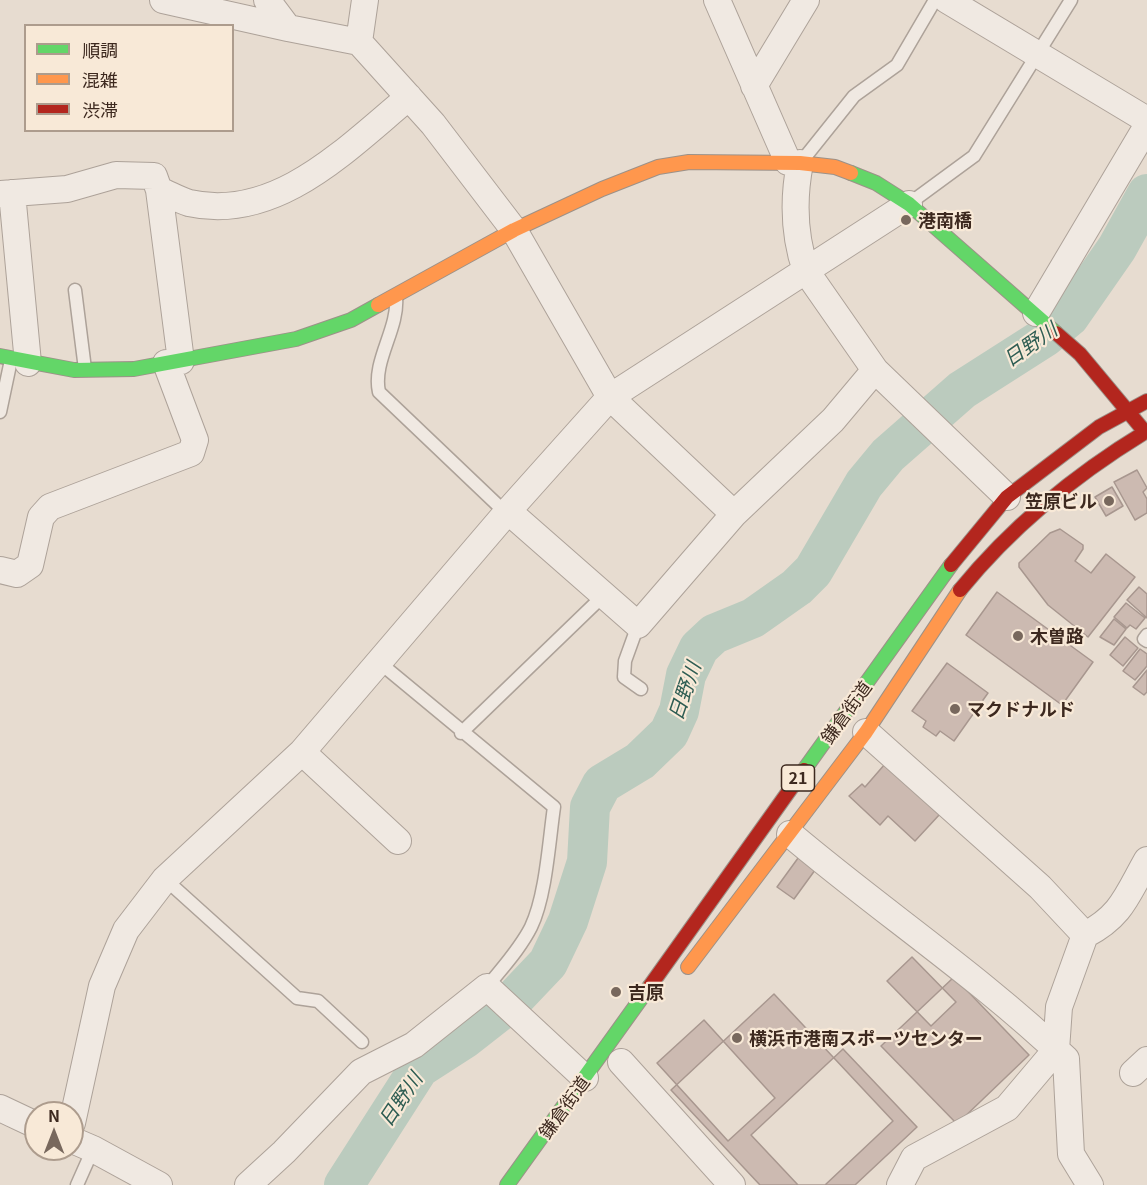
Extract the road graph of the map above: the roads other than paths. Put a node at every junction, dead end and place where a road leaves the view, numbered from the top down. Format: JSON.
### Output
{"nodes":[{"id":1,"x":163,"y":0,"type":"edge"},
{"id":2,"x":267,"y":0,"type":"edge"},
{"id":3,"x":364,"y":0,"type":"edge"},
{"id":4,"x":717,"y":0,"type":"edge"},
{"id":5,"x":807,"y":0,"type":"edge"},
{"id":6,"x":935,"y":0,"type":"edge"},
{"id":7,"x":947,"y":0,"type":"edge"},
{"id":8,"x":1071,"y":0,"type":"edge"},
{"id":9,"x":288,"y":28,"type":"junction"},
{"id":10,"x":358,"y":42,"type":"junction"},
{"id":11,"x":1036,"y":54,"type":"junction"},
{"id":12,"x":754,"y":86,"type":"junction"},
{"id":13,"x":409,"y":97,"type":"junction"},
{"id":14,"x":1147,"y":120,"type":"edge"},
{"id":15,"x":1147,"y":126,"type":"edge"},
{"id":16,"x":794,"y":162,"type":"junction"},
{"id":17,"x":159,"y":190,"type":"junction"},
{"id":18,"x":6,"y":194,"type":"edge"},
{"id":19,"x":909,"y":204,"type":"junction"},
{"id":20,"x":514,"y":230,"type":"junction"},
{"id":21,"x":806,"y":271,"type":"junction"},
{"id":22,"x":75,"y":290,"type":"dead end"},
{"id":23,"x":396,"y":295,"type":"junction"},
{"id":24,"x":1039,"y":316,"type":"junction"},
{"id":25,"x":13,"y":360,"type":"edge"},
{"id":26,"x":174,"y":362,"type":"junction"},
{"id":27,"x":85,"y":370,"type":"junction"},
{"id":28,"x":875,"y":370,"type":"junction"},
{"id":29,"x":610,"y":397,"type":"junction"},
{"id":30,"x":1147,"y":401,"type":"edge"},
{"id":31,"x":1129,"y":411,"type":"junction"},
{"id":32,"x":0,"y":412,"type":"edge"},
{"id":33,"x":1146,"y":431,"type":"edge"},
{"id":34,"x":1007,"y":497,"type":"junction"},
{"id":35,"x":507,"y":512,"type":"junction"},
{"id":36,"x":734,"y":514,"type":"junction"},
{"id":37,"x":0,"y":570,"type":"edge"},
{"id":38,"x":604,"y":595,"type":"junction"},
{"id":39,"x":638,"y":625,"type":"junction"},
{"id":40,"x":1147,"y":635,"type":"edge"},
{"id":41,"x":1147,"y":641,"type":"edge"},
{"id":42,"x":381,"y":663,"type":"junction"},
{"id":43,"x":640,"y":689,"type":"dead end"},
{"id":44,"x":866,"y":732,"type":"junction"},
{"id":45,"x":461,"y":733,"type":"junction"},
{"id":46,"x":302,"y":752,"type":"junction"},
{"id":47,"x":790,"y":834,"type":"junction"},
{"id":48,"x":398,"y":841,"type":"dead end"},
{"id":49,"x":1147,"y":860,"type":"edge"},
{"id":50,"x":165,"y":879,"type":"junction"},
{"id":51,"x":1085,"y":935,"type":"junction"},
{"id":52,"x":681,"y":977,"type":"dead end"},
{"id":53,"x":490,"y":990,"type":"junction"},
{"id":54,"x":362,"y":1042,"type":"dead end"},
{"id":55,"x":1056,"y":1050,"type":"junction"},
{"id":56,"x":621,"y":1062,"type":"dead end"},
{"id":57,"x":585,"y":1078,"type":"junction"},
{"id":58,"x":77,"y":1101,"type":"edge"},
{"id":59,"x":0,"y":1108,"type":"edge"},
{"id":60,"x":24,"y":1119,"type":"edge"},
{"id":61,"x":84,"y":1146,"type":"edge"},
{"id":62,"x":81,"y":1161,"type":"edge"},
{"id":63,"x":77,"y":1185,"type":"edge"},
{"id":64,"x":159,"y":1185,"type":"edge"},
{"id":65,"x":248,"y":1185,"type":"edge"},
{"id":66,"x":507,"y":1185,"type":"edge"},
{"id":67,"x":732,"y":1185,"type":"edge"},
{"id":68,"x":900,"y":1185,"type":"edge"},
{"id":69,"x":1090,"y":1185,"type":"edge"}],
"edges":[{"from":1,"to":9,"type":"street"},
{"from":2,"to":9,"type":"street"},
{"from":3,"to":10,"type":"street"},
{"from":4,"to":12,"type":"street"},
{"from":5,"to":12,"type":"street"},
{"from":6,"to":16,"type":"lane"},
{"from":7,"to":11,"type":"street"},
{"from":8,"to":11,"type":"lane"},
{"from":9,"to":10,"type":"street"},
{"from":10,"to":13,"type":"street"},
{"from":11,"to":14,"type":"street"},
{"from":11,"to":19,"type":"lane"},
{"from":12,"to":16,"type":"street"},
{"from":13,"to":17,"type":"street"},
{"from":13,"to":20,"type":"street"},
{"from":15,"to":24,"type":"street"},
{"from":16,"to":19,"type":"main road"},
{"from":16,"to":20,"type":"main road"},
{"from":16,"to":21,"type":"street"},
{"from":17,"to":18,"type":"street"},
{"from":17,"to":26,"type":"street"},
{"from":18,"to":25,"type":"street"},
{"from":19,"to":21,"type":"street"},
{"from":19,"to":24,"type":"main road"},
{"from":20,"to":23,"type":"main road"},
{"from":20,"to":29,"type":"street"},
{"from":21,"to":28,"type":"street"},
{"from":21,"to":29,"type":"street"},
{"from":22,"to":27,"type":"lane"},
{"from":23,"to":26,"type":"main road"},
{"from":23,"to":35,"type":"lane"},
{"from":24,"to":31,"type":"main road"},
{"from":25,"to":27,"type":"main road"},
{"from":25,"to":32,"type":"lane"},
{"from":26,"to":27,"type":"main road"},
{"from":26,"to":37,"type":"street"},
{"from":28,"to":34,"type":"street"},
{"from":28,"to":36,"type":"street"},
{"from":29,"to":35,"type":"street"},
{"from":29,"to":36,"type":"street"},
{"from":30,"to":31,"type":"main road","name":"鎌倉街道","number":"21"},
{"from":31,"to":33,"type":"main road"},
{"from":31,"to":34,"type":"main road","name":"鎌倉街道","number":"21"},
{"from":33,"to":44,"type":"main road","name":"鎌倉街道","number":"21"},
{"from":34,"to":57,"type":"main road","name":"鎌倉街道","number":"21"},
{"from":35,"to":38,"type":"street"},
{"from":35,"to":42,"type":"street"},
{"from":36,"to":39,"type":"street"},
{"from":38,"to":39,"type":"street"},
{"from":38,"to":45,"type":"lane"},
{"from":39,"to":43,"type":"lane"},
{"from":40,"to":41,"type":"lane"},
{"from":42,"to":45,"type":"lane"},
{"from":42,"to":46,"type":"street"},
{"from":44,"to":47,"type":"main road","name":"鎌倉街道","number":"21"},
{"from":44,"to":51,"type":"street"},
{"from":45,"to":53,"type":"lane"},
{"from":46,"to":48,"type":"street"},
{"from":46,"to":50,"type":"street"},
{"from":47,"to":52,"type":"main road","name":"鎌倉街道","number":"21"},
{"from":47,"to":55,"type":"street"},
{"from":49,"to":51,"type":"street"},
{"from":50,"to":54,"type":"lane"},
{"from":50,"to":58,"type":"street"},
{"from":51,"to":55,"type":"street"},
{"from":53,"to":57,"type":"street"},
{"from":53,"to":65,"type":"street"},
{"from":55,"to":68,"type":"street"},
{"from":55,"to":69,"type":"street"},
{"from":56,"to":67,"type":"street"},
{"from":57,"to":66,"type":"main road","name":"鎌倉街道","number":"21"},
{"from":59,"to":60,"type":"street"},
{"from":61,"to":64,"type":"street"},
{"from":62,"to":63,"type":"lane"}]}
